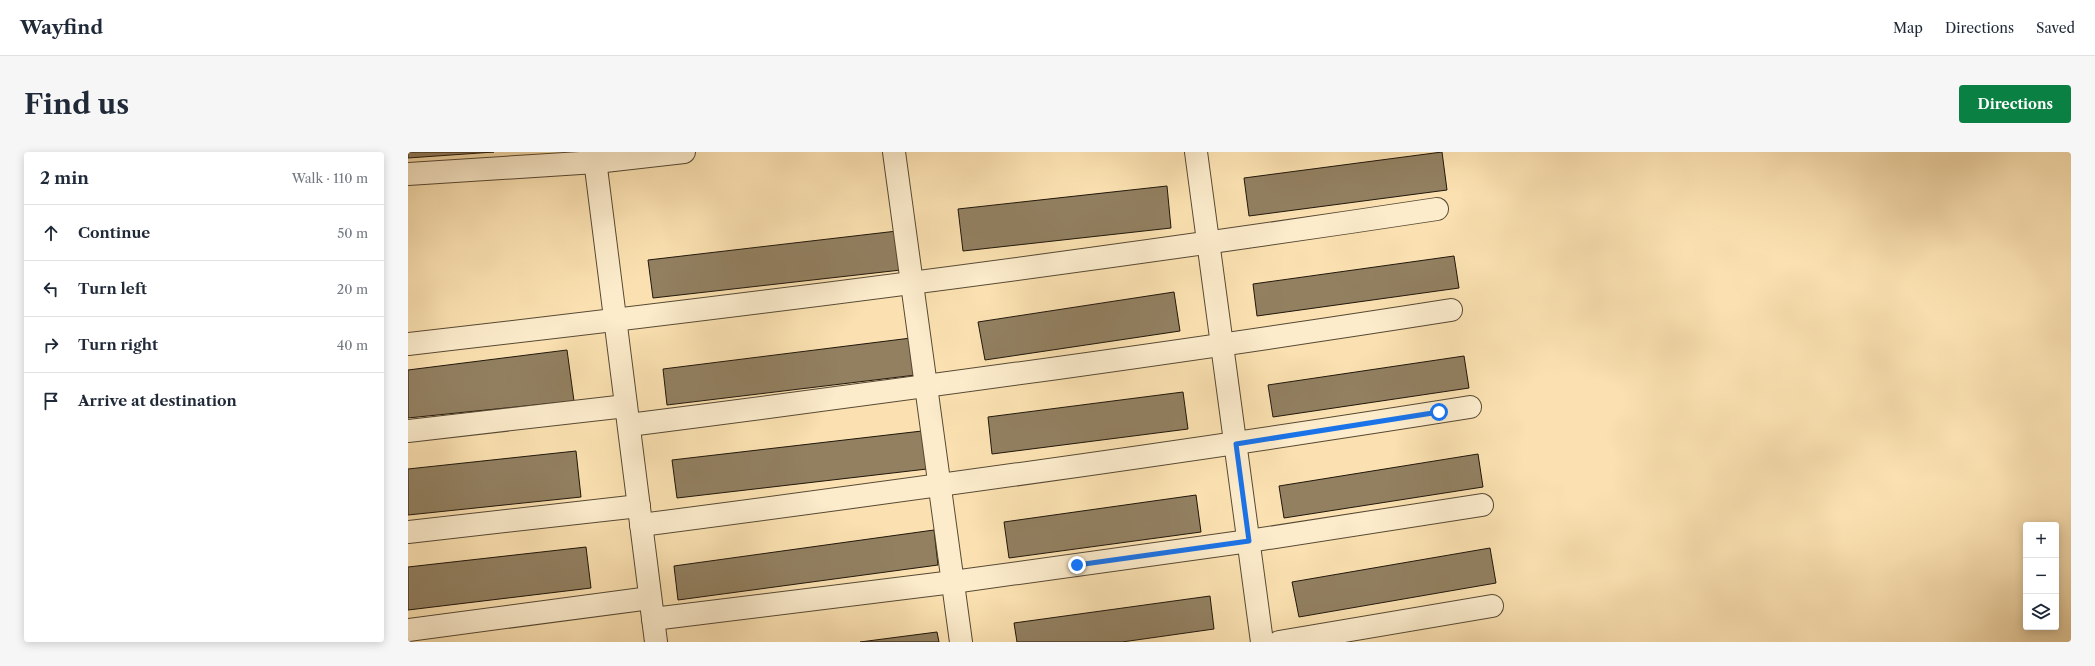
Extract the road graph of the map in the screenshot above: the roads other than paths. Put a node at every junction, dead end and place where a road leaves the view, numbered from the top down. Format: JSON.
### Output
{"nodes":[{"id":1,"x":684,"y":152,"type":"edge"},
{"id":2,"x":894,"y":152,"type":"edge"},
{"id":3,"x":1196,"y":152,"type":"edge"},
{"id":4,"x":595,"y":157,"type":"edge"},
{"id":5,"x":408,"y":174,"type":"edge"},
{"id":6,"x":1437,"y":209,"type":"dead end"},
{"id":7,"x":1209,"y":244,"type":"junction"},
{"id":8,"x":912,"y":284,"type":"junction"},
{"id":9,"x":1451,"y":310,"type":"dead end"},
{"id":10,"x":616,"y":320,"type":"junction"},
{"id":11,"x":408,"y":344,"type":"edge"},
{"id":12,"x":1223,"y":346,"type":"junction"},
{"id":13,"x":926,"y":387,"type":"junction"},
{"id":14,"x":1470,"y":408,"type":"dead end"},
{"id":15,"x":627,"y":415,"type":"junction"},
{"id":16,"x":408,"y":432,"type":"edge"},
{"id":17,"x":1236,"y":444,"type":"junction"},
{"id":18,"x":939,"y":486,"type":"junction"},
{"id":19,"x":1482,"y":505,"type":"dead end"},
{"id":20,"x":640,"y":515,"type":"junction"},
{"id":21,"x":408,"y":532,"type":"edge"},
{"id":22,"x":1249,"y":541,"type":"junction"},
{"id":23,"x":952,"y":582,"type":"junction"},
{"id":24,"x":1492,"y":606,"type":"dead end"},
{"id":25,"x":651,"y":608,"type":"junction"},
{"id":26,"x":408,"y":630,"type":"edge"},
{"id":27,"x":656,"y":642,"type":"edge"},
{"id":28,"x":961,"y":642,"type":"edge"},
{"id":29,"x":1262,"y":642,"type":"edge"},
{"id":30,"x":1279,"y":642,"type":"edge"}],
"edges":[{"from":1,"to":4,"type":"street"},
{"from":2,"to":8,"type":"street"},
{"from":3,"to":7,"type":"street"},
{"from":4,"to":5,"type":"street"},
{"from":4,"to":10,"type":"street"},
{"from":6,"to":7,"type":"street"},
{"from":7,"to":8,"type":"street"},
{"from":7,"to":12,"type":"street"},
{"from":8,"to":10,"type":"street"},
{"from":8,"to":13,"type":"street"},
{"from":9,"to":12,"type":"street"},
{"from":10,"to":11,"type":"street"},
{"from":10,"to":15,"type":"street"},
{"from":12,"to":13,"type":"street"},
{"from":12,"to":17,"type":"street"},
{"from":13,"to":15,"type":"street"},
{"from":13,"to":18,"type":"street"},
{"from":14,"to":17,"type":"street"},
{"from":15,"to":16,"type":"street"},
{"from":15,"to":20,"type":"street"},
{"from":17,"to":18,"type":"street"},
{"from":17,"to":22,"type":"street"},
{"from":18,"to":20,"type":"street"},
{"from":18,"to":23,"type":"street"},
{"from":19,"to":22,"type":"street"},
{"from":20,"to":21,"type":"street"},
{"from":20,"to":25,"type":"street"},
{"from":22,"to":23,"type":"street"},
{"from":22,"to":29,"type":"street"},
{"from":23,"to":25,"type":"street"},
{"from":23,"to":28,"type":"street"},
{"from":24,"to":30,"type":"street"},
{"from":25,"to":26,"type":"street"},
{"from":25,"to":27,"type":"street"}]}
